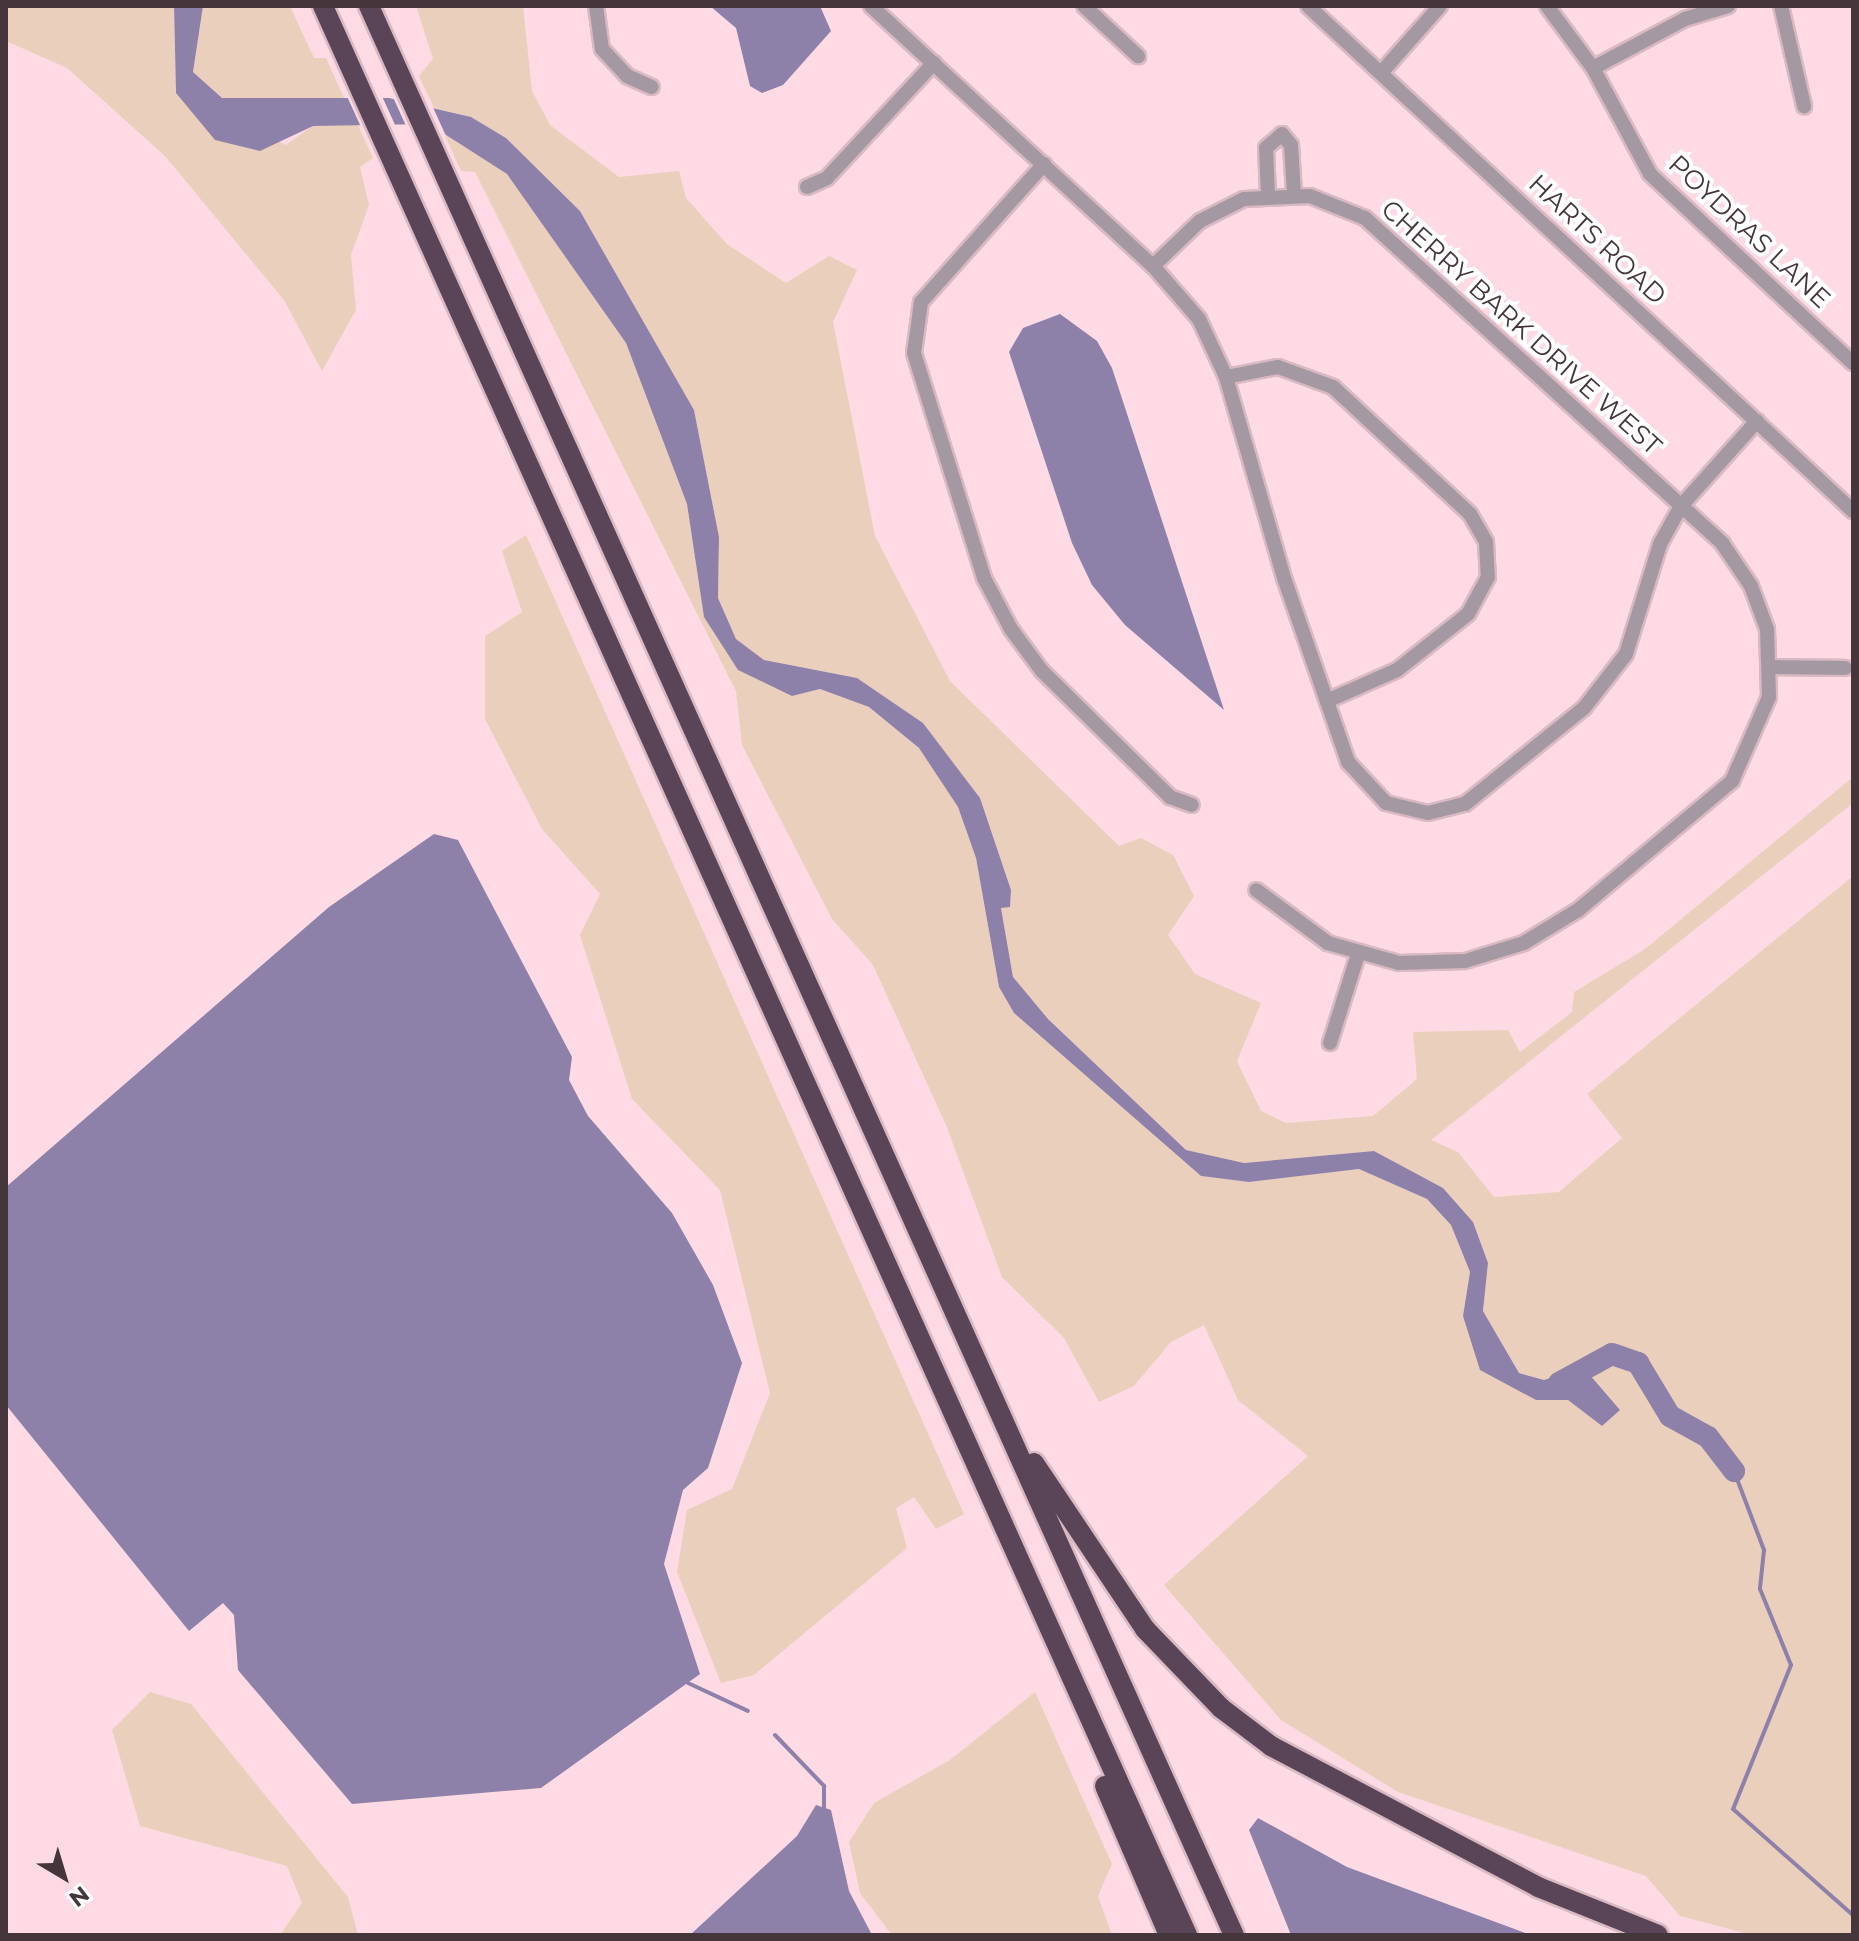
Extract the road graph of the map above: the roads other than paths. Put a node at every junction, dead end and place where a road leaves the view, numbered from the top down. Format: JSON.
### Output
{"nodes":[{"id":1,"x":323,"y":6,"type":"edge"},
{"id":2,"x":369,"y":6,"type":"edge"},
{"id":3,"x":596,"y":6,"type":"edge"},
{"id":4,"x":871,"y":6,"type":"edge"},
{"id":5,"x":1084,"y":6,"type":"edge"},
{"id":6,"x":1308,"y":6,"type":"edge"},
{"id":7,"x":1440,"y":6,"type":"edge"},
{"id":8,"x":1547,"y":6,"type":"edge"},
{"id":9,"x":1728,"y":6,"type":"edge"},
{"id":10,"x":1781,"y":6,"type":"edge"},
{"id":11,"x":1138,"y":56,"type":"dead end"},
{"id":12,"x":934,"y":63,"type":"junction"},
{"id":13,"x":1593,"y":68,"type":"junction"},
{"id":14,"x":1381,"y":73,"type":"junction"},
{"id":15,"x":652,"y":87,"type":"dead end"},
{"id":16,"x":1804,"y":106,"type":"dead end"},
{"id":17,"x":1044,"y":164,"type":"junction"},
{"id":18,"x":807,"y":187,"type":"dead end"},
{"id":19,"x":1294,"y":194,"type":"junction"},
{"id":20,"x":1268,"y":195,"type":"junction"},
{"id":21,"x":1153,"y":266,"type":"junction"},
{"id":22,"x":1853,"y":363,"type":"edge"},
{"id":23,"x":1226,"y":377,"type":"junction"},
{"id":24,"x":1757,"y":421,"type":"junction"},
{"id":25,"x":1681,"y":506,"type":"junction"},
{"id":26,"x":1853,"y":511,"type":"edge"},
{"id":27,"x":1772,"y":667,"type":"junction"},
{"id":28,"x":1845,"y":668,"type":"dead end"},
{"id":29,"x":1327,"y":701,"type":"junction"},
{"id":30,"x":1192,"y":805,"type":"dead end"},
{"id":31,"x":1256,"y":890,"type":"dead end"},
{"id":32,"x":1358,"y":954,"type":"junction"},
{"id":33,"x":1330,"y":1043,"type":"dead end"},
{"id":34,"x":999,"y":1409,"type":"junction"},
{"id":35,"x":1050,"y":1628,"type":"junction"},
{"id":36,"x":1607,"y":1913,"type":"junction"},
{"id":37,"x":1169,"y":1935,"type":"edge"},
{"id":38,"x":1187,"y":1935,"type":"edge"},
{"id":39,"x":1234,"y":1935,"type":"edge"},
{"id":40,"x":1631,"y":1935,"type":"edge"},
{"id":41,"x":1658,"y":1935,"type":"edge"}],
"edges":[{"from":1,"to":35,"type":"highway"},
{"from":2,"to":34,"type":"highway"},
{"from":3,"to":15,"type":"street"},
{"from":4,"to":12,"type":"street"},
{"from":5,"to":11,"type":"street"},
{"from":6,"to":14,"type":"street","name":"HARTS ROAD"},
{"from":7,"to":14,"type":"street"},
{"from":8,"to":13,"type":"street","name":"POYDRAS LANE"},
{"from":9,"to":13,"type":"street"},
{"from":10,"to":16,"type":"street"},
{"from":12,"to":17,"type":"street"},
{"from":12,"to":18,"type":"street"},
{"from":13,"to":22,"type":"street","name":"POYDRAS LANE"},
{"from":14,"to":24,"type":"street","name":"HARTS ROAD"},
{"from":17,"to":21,"type":"street"},
{"from":17,"to":30,"type":"street"},
{"from":19,"to":20,"type":"street","name":"CHERRY BARK DRIVE WEST"},
{"from":19,"to":20,"type":"street"},
{"from":19,"to":25,"type":"street","name":"CHERRY BARK DRIVE WEST"},
{"from":20,"to":21,"type":"street","name":"CHERRY BARK DRIVE WEST"},
{"from":21,"to":23,"type":"street"},
{"from":23,"to":29,"type":"street"},
{"from":23,"to":29,"type":"street"},
{"from":24,"to":25,"type":"street"},
{"from":24,"to":26,"type":"street","name":"HARTS ROAD"},
{"from":25,"to":27,"type":"street","name":"CHERRY BARK DRIVE WEST"},
{"from":25,"to":29,"type":"street"},
{"from":27,"to":28,"type":"street"},
{"from":27,"to":32,"type":"street"},
{"from":31,"to":32,"type":"street"},
{"from":32,"to":33,"type":"street"},
{"from":34,"to":36,"type":"highway"},
{"from":34,"to":39,"type":"highway"},
{"from":35,"to":37,"type":"highway"},
{"from":35,"to":38,"type":"highway"},
{"from":36,"to":40,"type":"highway"},
{"from":36,"to":41,"type":"highway"}]}
